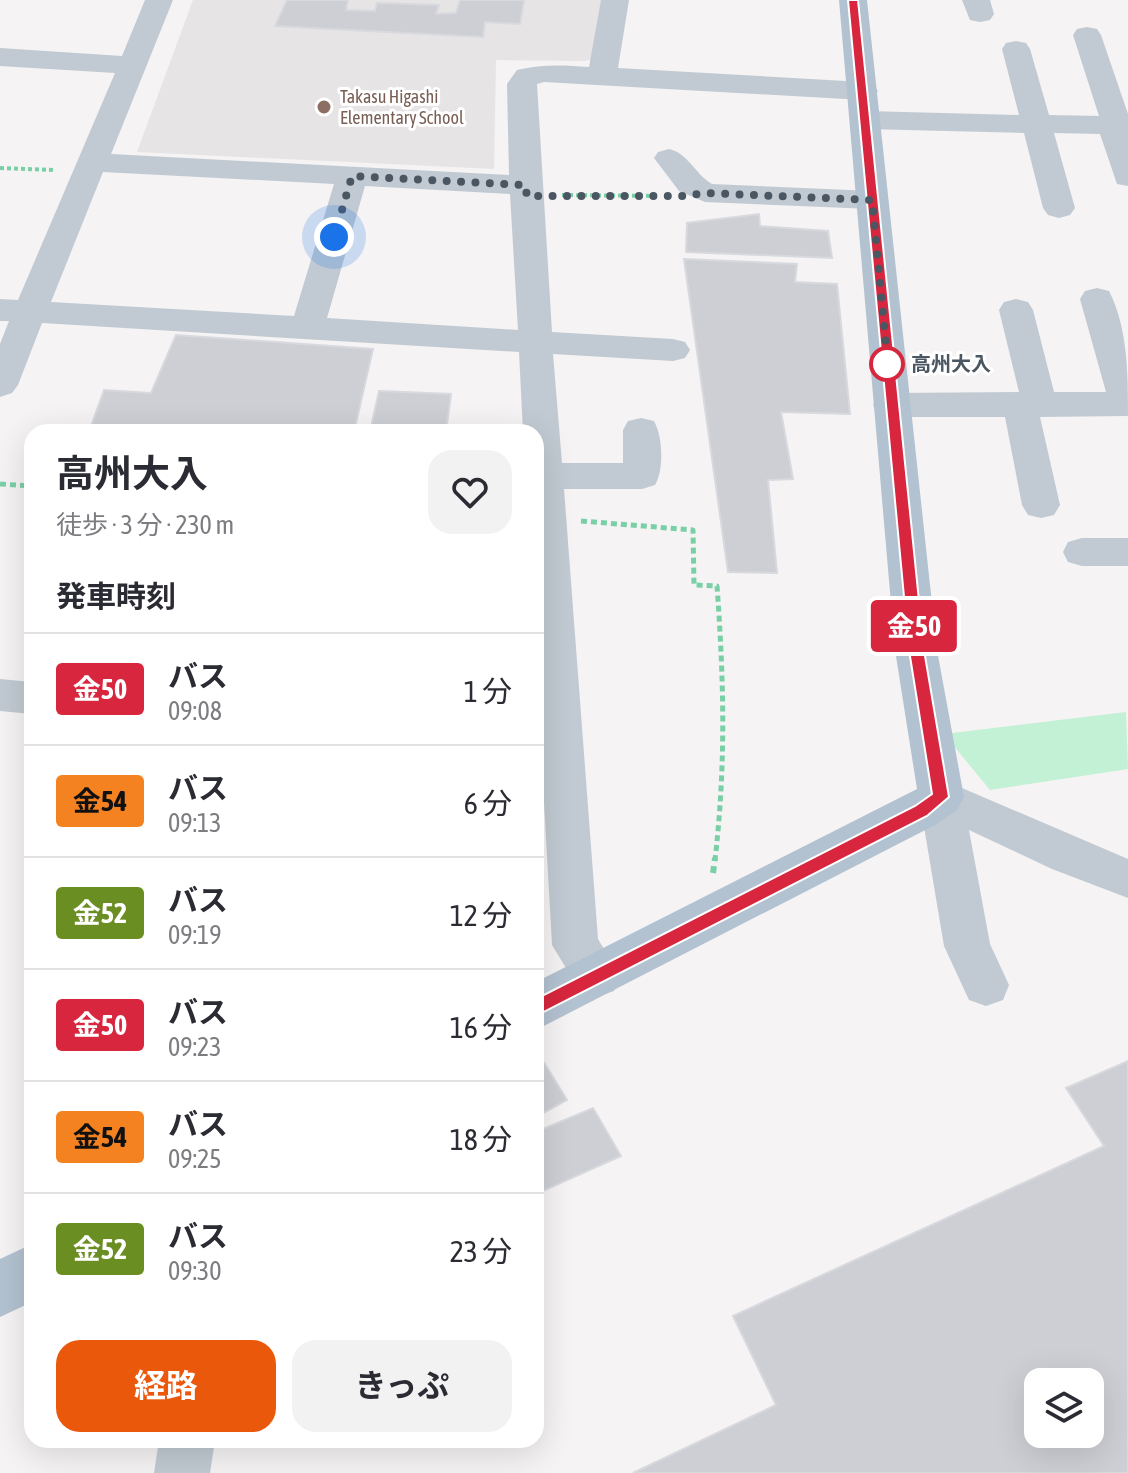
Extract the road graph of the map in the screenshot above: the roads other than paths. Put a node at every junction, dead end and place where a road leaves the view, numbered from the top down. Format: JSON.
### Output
{"nodes":[{"id":1,"x":159,"y":0,"type":"edge"},
{"id":2,"x":615,"y":0,"type":"edge"},
{"id":3,"x":853,"y":0,"type":"edge"},
{"id":4,"x":1087,"y":35,"type":"dead end"},
{"id":5,"x":1016,"y":49,"type":"dead end"},
{"id":6,"x":0,"y":57,"type":"edge"},
{"id":7,"x":132,"y":65,"type":"junction"},
{"id":8,"x":602,"y":76,"type":"junction"},
{"id":9,"x":864,"y":106,"type":"junction"},
{"id":10,"x":1038,"y":124,"type":"junction"},
{"id":11,"x":1119,"y":126,"type":"edge"},
{"id":12,"x":669,"y":158,"type":"dead end"},
{"id":13,"x":80,"y":166,"type":"junction"},
{"id":14,"x":352,"y":176,"type":"junction"},
{"id":15,"x":1128,"y":177,"type":"edge"},
{"id":16,"x":526,"y":190,"type":"junction"},
{"id":17,"x":872,"y":200,"type":"junction"},
{"id":18,"x":1059,"y":208,"type":"dead end"},
{"id":19,"x":1097,"y":299,"type":"dead end"},
{"id":20,"x":1016,"y":310,"type":"dead end"},
{"id":21,"x":15,"y":311,"type":"edge"},
{"id":22,"x":307,"y":329,"type":"junction"},
{"id":23,"x":535,"y":342,"type":"junction"},
{"id":24,"x":673,"y":350,"type":"dead end"},
{"id":25,"x":0,"y":385,"type":"edge"},
{"id":26,"x":1128,"y":404,"type":"edge"},
{"id":27,"x":891,"y":405,"type":"junction"},
{"id":28,"x":1030,"y":405,"type":"junction"},
{"id":29,"x":541,"y":424,"type":"edge"},
{"id":30,"x":641,"y":430,"type":"dead end"},
{"id":31,"x":544,"y":476,"type":"joint"},
{"id":32,"x":1041,"y":505,"type":"dead end"},
{"id":33,"x":1082,"y":552,"type":"dead end"},
{"id":34,"x":1128,"y":552,"type":"edge"},
{"id":35,"x":546,"y":636,"type":"edge"},
{"id":36,"x":0,"y":695,"type":"edge"},
{"id":37,"x":24,"y":697,"type":"edge"},
{"id":38,"x":941,"y":797,"type":"junction"},
{"id":39,"x":1128,"y":879,"type":"edge"},
{"id":40,"x":597,"y":976,"type":"junction"},
{"id":41,"x":986,"y":985,"type":"dead end"},
{"id":42,"x":544,"y":1003,"type":"edge"},
{"id":43,"x":24,"y":1276,"type":"edge"},
{"id":44,"x":0,"y":1289,"type":"edge"},
{"id":45,"x":186,"y":1448,"type":"edge"},
{"id":46,"x":182,"y":1473,"type":"edge"}],
"edges":[{"from":1,"to":7,"type":"street"},
{"from":2,"to":8,"type":"street"},
{"from":3,"to":9,"type":"main road"},
{"from":4,"to":11,"type":"street"},
{"from":5,"to":10,"type":"street"},
{"from":6,"to":7,"type":"street"},
{"from":7,"to":13,"type":"street"},
{"from":8,"to":9,"type":"street"},
{"from":8,"to":16,"type":"street"},
{"from":9,"to":10,"type":"street"},
{"from":9,"to":17,"type":"main road"},
{"from":10,"to":11,"type":"street"},
{"from":10,"to":18,"type":"street"},
{"from":11,"to":15,"type":"street"},
{"from":12,"to":17,"type":"street"},
{"from":13,"to":14,"type":"street"},
{"from":13,"to":21,"type":"street"},
{"from":14,"to":16,"type":"street"},
{"from":14,"to":22,"type":"street"},
{"from":16,"to":23,"type":"street"},
{"from":17,"to":27,"type":"main road"},
{"from":19,"to":26,"type":"street"},
{"from":20,"to":28,"type":"street"},
{"from":21,"to":22,"type":"street"},
{"from":21,"to":25,"type":"street"},
{"from":22,"to":23,"type":"street"},
{"from":23,"to":24,"type":"street"},
{"from":23,"to":29,"type":"street"},
{"from":26,"to":28,"type":"street"},
{"from":27,"to":28,"type":"street"},
{"from":27,"to":38,"type":"main road"},
{"from":28,"to":32,"type":"street"},
{"from":30,"to":31,"type":"street"},
{"from":31,"to":35,"type":"street"},
{"from":33,"to":34,"type":"street"},
{"from":35,"to":40,"type":"street"},
{"from":36,"to":37,"type":"street"},
{"from":38,"to":39,"type":"street"},
{"from":38,"to":40,"type":"main road"},
{"from":38,"to":41,"type":"street"},
{"from":40,"to":42,"type":"main road"},
{"from":43,"to":44,"type":"main road"},
{"from":45,"to":46,"type":"street"}]}
